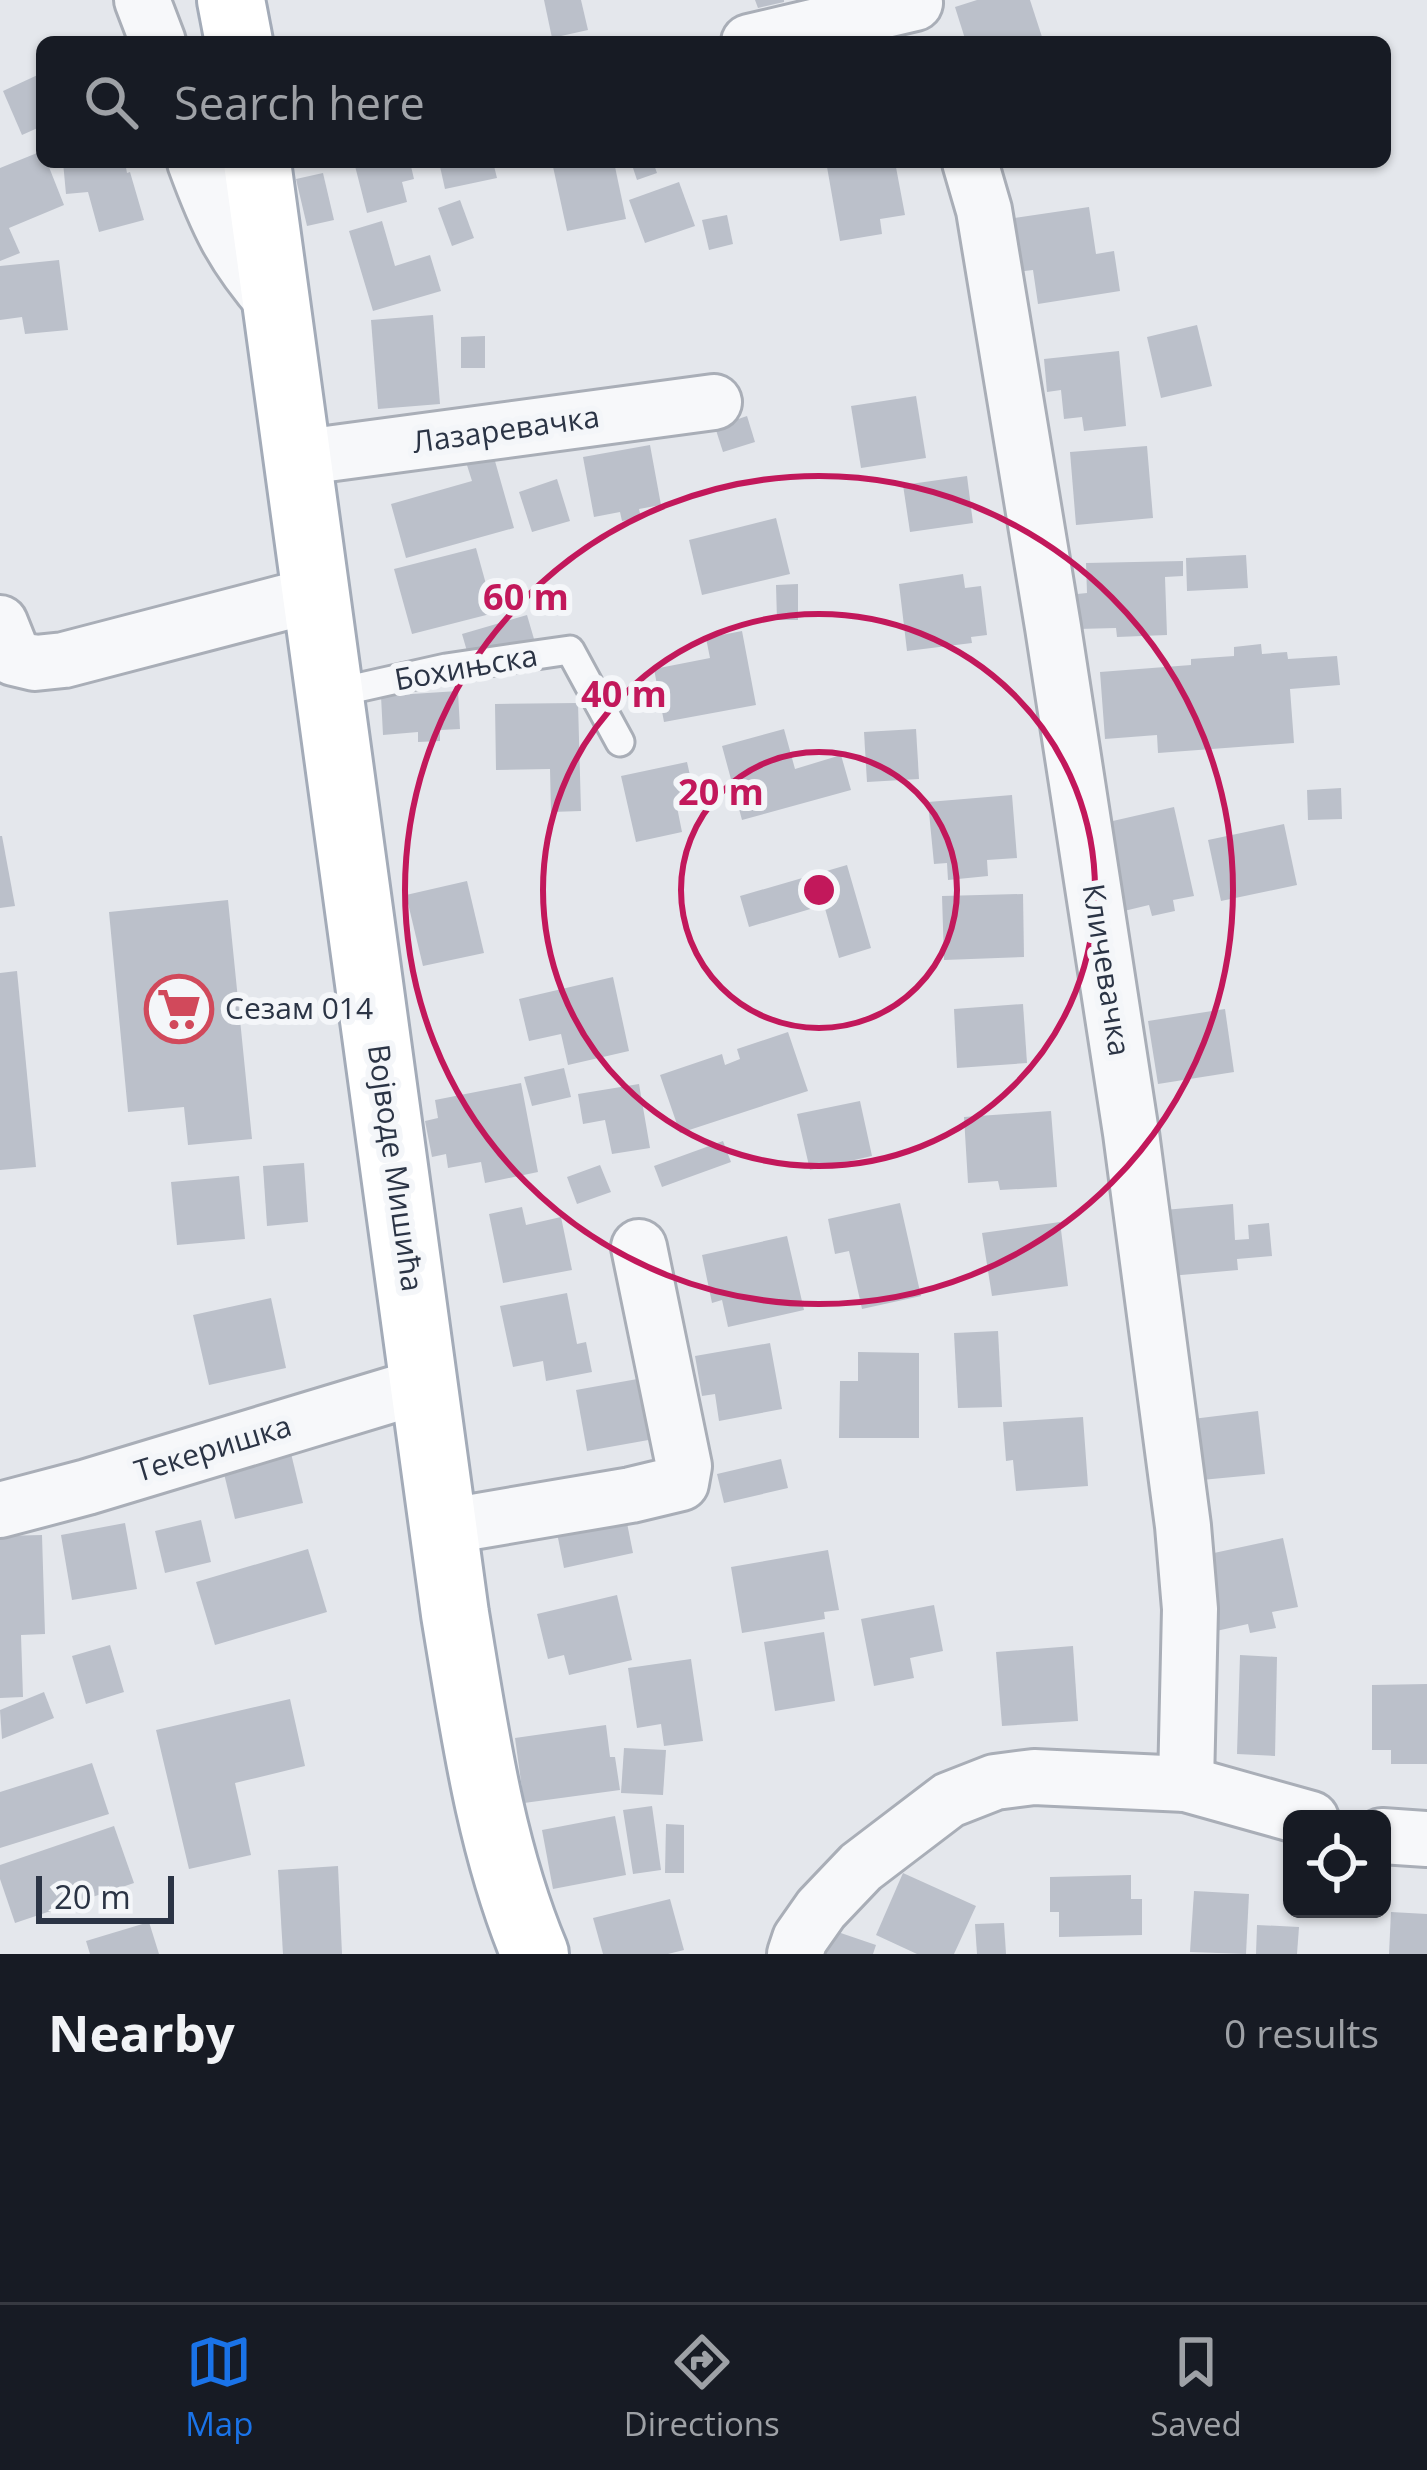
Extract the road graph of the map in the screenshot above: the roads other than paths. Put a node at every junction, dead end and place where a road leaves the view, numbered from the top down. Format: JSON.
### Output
{"nodes":[{"id":1,"x":142,"y":0,"type":"edge"},
{"id":2,"x":231,"y":0,"type":"edge"},
{"id":3,"x":919,"y":15,"type":"edge"},
{"id":4,"x":156,"y":36,"type":"edge"},
{"id":5,"x":238,"y":36,"type":"edge"},
{"id":6,"x":787,"y":36,"type":"edge"},
{"id":7,"x":197,"y":168,"type":"edge"},
{"id":8,"x":258,"y":168,"type":"edge"},
{"id":9,"x":972,"y":168,"type":"edge"},
{"id":10,"x":275,"y":304,"type":"junction"},
{"id":11,"x":714,"y":402,"type":"dead end"},
{"id":12,"x":297,"y":458,"type":"junction"},
{"id":13,"x":317,"y":594,"type":"junction"},
{"id":14,"x":0,"y":623,"type":"edge"},
{"id":15,"x":330,"y":694,"type":"junction"},
{"id":16,"x":620,"y":742,"type":"dead end"},
{"id":17,"x":639,"y":1246,"type":"dead end"},
{"id":18,"x":424,"y":1385,"type":"junction"},
{"id":19,"x":0,"y":1510,"type":"edge"},
{"id":20,"x":443,"y":1527,"type":"junction"},
{"id":21,"x":1186,"y":1784,"type":"junction"},
{"id":22,"x":1283,"y":1811,"type":"edge"},
{"id":23,"x":1391,"y":1837,"type":"edge"},
{"id":24,"x":1427,"y":1839,"type":"edge"},
{"id":25,"x":535,"y":1954,"type":"edge"},
{"id":26,"x":795,"y":1954,"type":"edge"}],
"edges":[{"from":1,"to":4,"type":"street"},
{"from":2,"to":5,"type":"main road"},
{"from":3,"to":6,"type":"street"},
{"from":7,"to":10,"type":"street"},
{"from":8,"to":10,"type":"main road","name":"Војводе Мишића"},
{"from":9,"to":21,"type":"street","name":"Кличевачка"},
{"from":10,"to":12,"type":"main road","name":"Војводе Мишића"},
{"from":11,"to":12,"type":"street","name":"Лазаревачка"},
{"from":12,"to":13,"type":"main road","name":"Војводе Мишића"},
{"from":13,"to":14,"type":"street"},
{"from":13,"to":15,"type":"main road","name":"Војводе Мишића"},
{"from":15,"to":16,"type":"lane","name":"Бохињска"},
{"from":15,"to":18,"type":"main road","name":"Војводе Мишића"},
{"from":17,"to":20,"type":"street"},
{"from":18,"to":19,"type":"street","name":"Текеришка"},
{"from":18,"to":20,"type":"main road","name":"Војводе Мишића"},
{"from":20,"to":25,"type":"main road","name":"Војводе Мишића"},
{"from":21,"to":22,"type":"street"},
{"from":21,"to":26,"type":"street"},
{"from":23,"to":24,"type":"street"}]}
